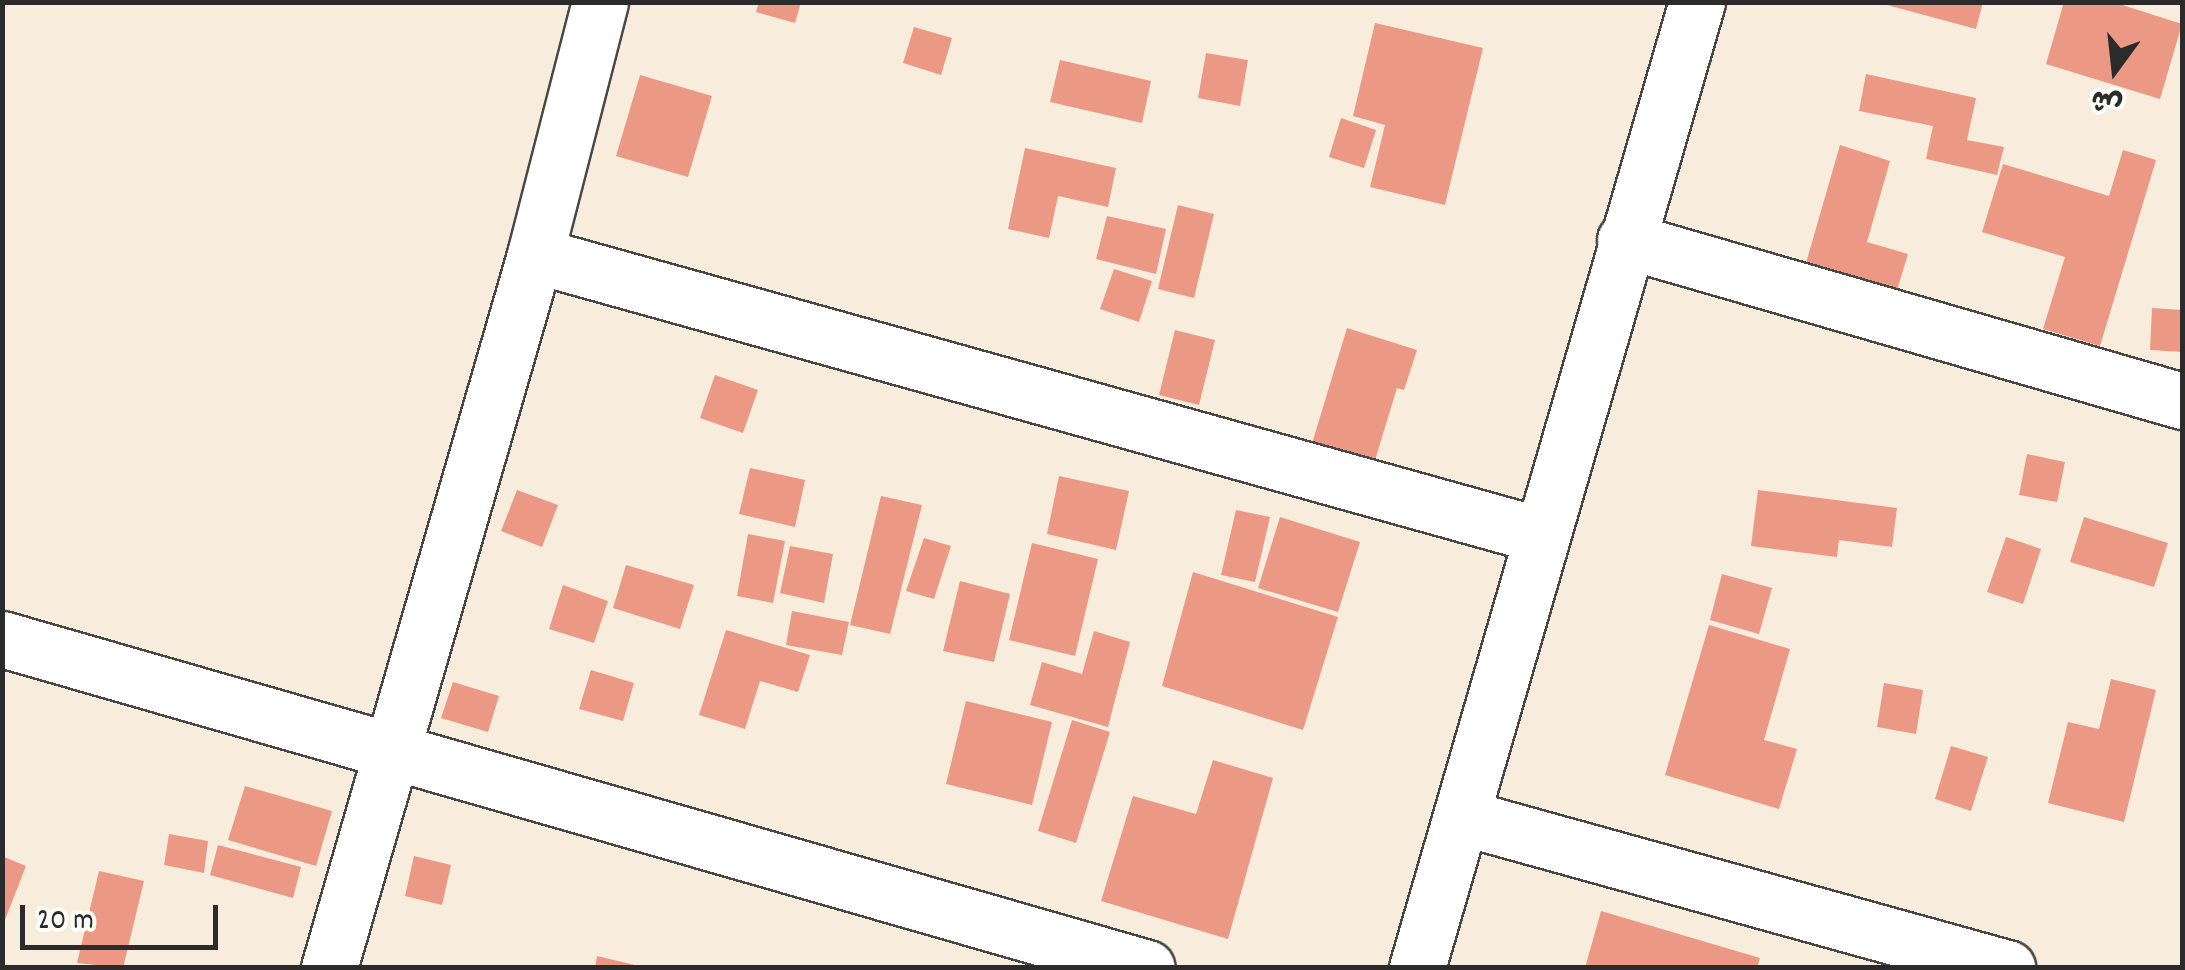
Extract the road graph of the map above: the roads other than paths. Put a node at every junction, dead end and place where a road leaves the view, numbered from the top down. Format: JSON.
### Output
{"nodes":[{"id":1,"x":600,"y":2,"type":"edge"},
{"id":2,"x":1693,"y":4,"type":"edge"},
{"id":3,"x":1625,"y":240,"type":"junction"},
{"id":4,"x":534,"y":255,"type":"junction"},
{"id":5,"x":2182,"y":402,"type":"edge"},
{"id":6,"x":1540,"y":535,"type":"junction"},
{"id":7,"x":2,"y":639,"type":"edge"},
{"id":8,"x":391,"y":751,"type":"junction"},
{"id":9,"x":1462,"y":817,"type":"junction"},
{"id":10,"x":329,"y":968,"type":"edge"},
{"id":11,"x":1147,"y":968,"type":"edge"},
{"id":12,"x":1418,"y":968,"type":"edge"},
{"id":13,"x":2007,"y":968,"type":"edge"}],
"edges":[{"from":1,"to":4,"type":"street"},
{"from":2,"to":3,"type":"street"},
{"from":3,"to":5,"type":"street"},
{"from":3,"to":6,"type":"street"},
{"from":4,"to":6,"type":"street"},
{"from":4,"to":8,"type":"street"},
{"from":6,"to":9,"type":"street"},
{"from":7,"to":8,"type":"street"},
{"from":8,"to":10,"type":"street"},
{"from":8,"to":11,"type":"street"},
{"from":9,"to":12,"type":"street"},
{"from":9,"to":13,"type":"street"}]}
